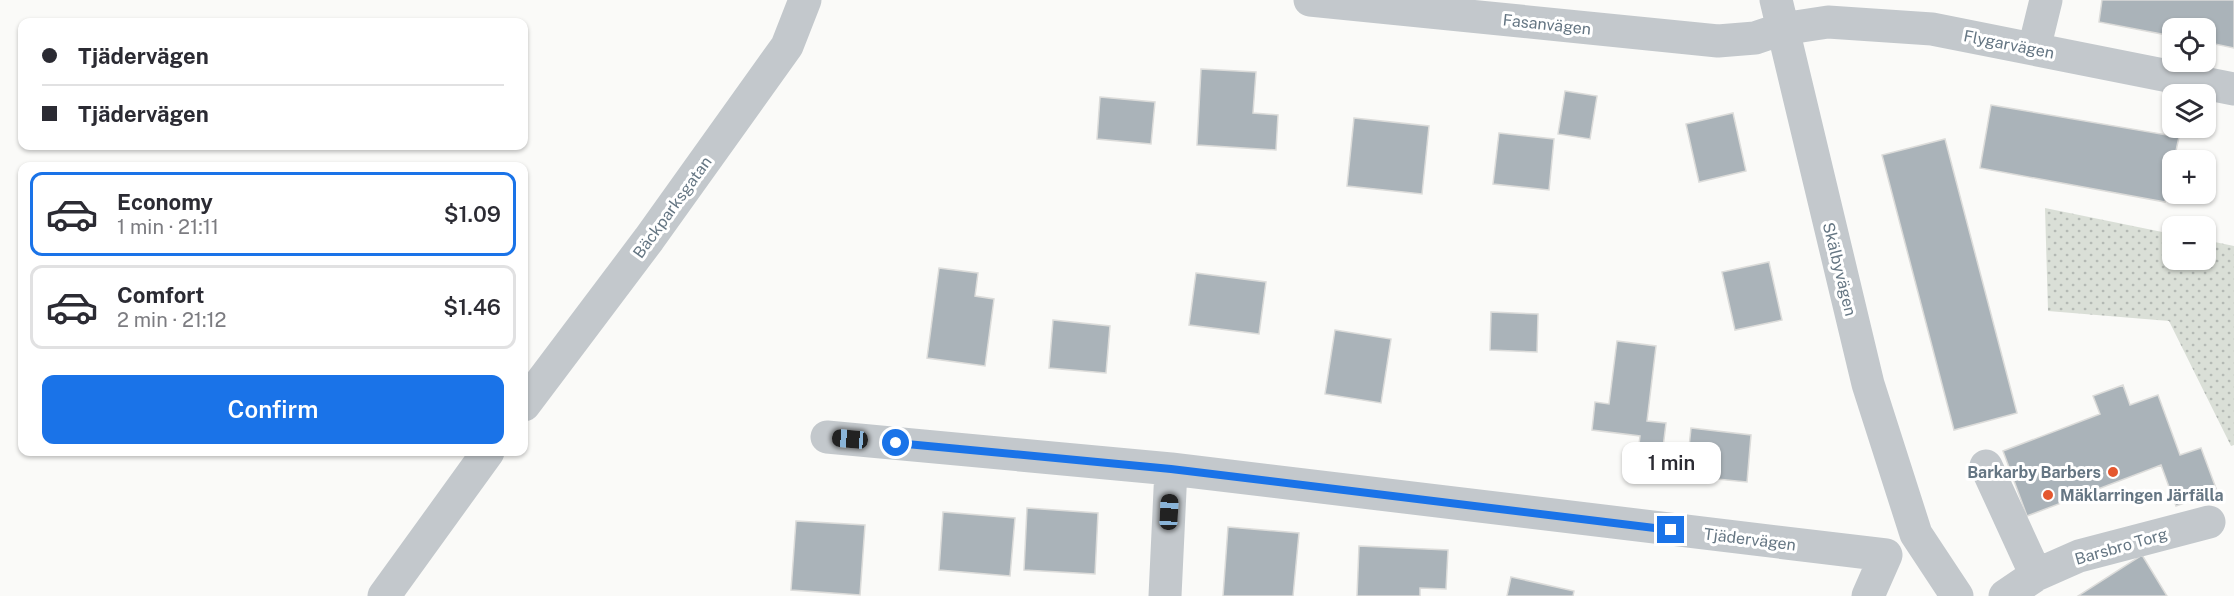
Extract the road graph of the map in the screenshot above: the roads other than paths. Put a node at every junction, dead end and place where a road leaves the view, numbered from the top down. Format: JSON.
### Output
{"nodes":[{"id":1,"x":805,"y":0,"type":"edge"},
{"id":2,"x":1310,"y":0,"type":"edge"},
{"id":3,"x":2046,"y":0,"type":"edge"},
{"id":4,"x":1779,"y":14,"type":"edge"},
{"id":5,"x":2034,"y":49,"type":"junction"},
{"id":6,"x":2234,"y":89,"type":"edge"},
{"id":7,"x":528,"y":400,"type":"edge"},
{"id":8,"x":827,"y":437,"type":"dead end"},
{"id":9,"x":485,"y":456,"type":"edge"},
{"id":10,"x":1986,"y":466,"type":"dead end"},
{"id":11,"x":1171,"y":469,"type":"junction"},
{"id":12,"x":2209,"y":522,"type":"dead end"},
{"id":13,"x":1916,"y":534,"type":"junction"},
{"id":14,"x":1886,"y":555,"type":"junction"},
{"id":15,"x":2036,"y":575,"type":"junction"},
{"id":16,"x":384,"y":596,"type":"edge"},
{"id":17,"x":1164,"y":596,"type":"edge"},
{"id":18,"x":1868,"y":596,"type":"edge"},
{"id":19,"x":1957,"y":596,"type":"edge"},
{"id":20,"x":2005,"y":596,"type":"edge"}],
"edges":[{"from":1,"to":7,"type":"street","name":"Bäckparksgatan"},
{"from":2,"to":4,"type":"street","name":"Fasanvägen"},
{"from":3,"to":5,"type":"street"},
{"from":4,"to":5,"type":"street","name":"Flygarvägen"},
{"from":4,"to":13,"type":"street","name":"Skälbyvägen"},
{"from":5,"to":6,"type":"street","name":"Flygarvägen"},
{"from":8,"to":11,"type":"street","name":"Tjädervägen"},
{"from":9,"to":16,"type":"street"},
{"from":10,"to":15,"type":"street"},
{"from":11,"to":14,"type":"street","name":"Tjädervägen"},
{"from":11,"to":17,"type":"street"},
{"from":12,"to":15,"type":"street","name":"Barsbro Torg"},
{"from":13,"to":14,"type":"street"},
{"from":13,"to":19,"type":"street","name":"Skälbyvägen"},
{"from":14,"to":18,"type":"street"},
{"from":15,"to":20,"type":"street","name":"Barsbro Torg"}]}
